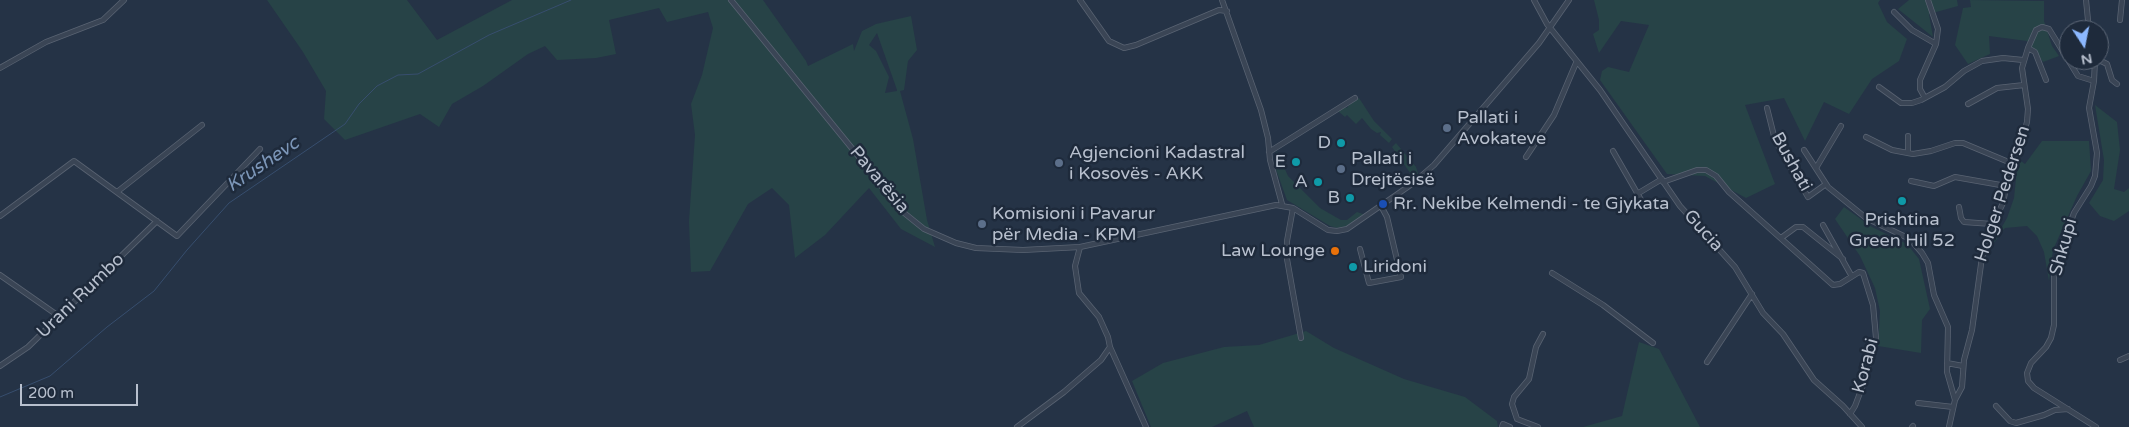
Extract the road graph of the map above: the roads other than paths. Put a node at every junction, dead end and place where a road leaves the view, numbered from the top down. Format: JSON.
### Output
{"nodes":[{"id":1,"x":124,"y":0,"type":"edge"},
{"id":2,"x":731,"y":0,"type":"edge"},
{"id":3,"x":1080,"y":0,"type":"edge"},
{"id":4,"x":1222,"y":0,"type":"edge"},
{"id":5,"x":1534,"y":0,"type":"edge"},
{"id":6,"x":1569,"y":0,"type":"edge"},
{"id":7,"x":1928,"y":0,"type":"edge"},
{"id":8,"x":2086,"y":0,"type":"edge"},
{"id":9,"x":2122,"y":0,"type":"edge"},
{"id":10,"x":1227,"y":11,"type":"junction"},
{"id":11,"x":1894,"y":12,"type":"dead end"},
{"id":12,"x":2088,"y":20,"type":"edge"},
{"id":13,"x":2120,"y":20,"type":"dead end"},
{"id":14,"x":1550,"y":28,"type":"junction"},
{"id":15,"x":1936,"y":44,"type":"junction"},
{"id":16,"x":2028,"y":48,"type":"junction"},
{"id":17,"x":2023,"y":60,"type":"junction"},
{"id":18,"x":1576,"y":62,"type":"junction"},
{"id":19,"x":0,"y":68,"type":"edge"},
{"id":20,"x":2095,"y":70,"type":"edge"},
{"id":21,"x":2109,"y":70,"type":"edge"},
{"id":22,"x":2046,"y":80,"type":"dead end"},
{"id":23,"x":2094,"y":81,"type":"junction"},
{"id":24,"x":2117,"y":84,"type":"dead end"},
{"id":25,"x":2024,"y":85,"type":"junction"},
{"id":26,"x":1879,"y":87,"type":"dead end"},
{"id":27,"x":1355,"y":98,"type":"dead end"},
{"id":28,"x":1925,"y":98,"type":"junction"},
{"id":29,"x":1968,"y":104,"type":"dead end"},
{"id":30,"x":1767,"y":108,"type":"dead end"},
{"id":31,"x":202,"y":125,"type":"dead end"},
{"id":32,"x":1841,"y":126,"type":"dead end"},
{"id":33,"x":1908,"y":136,"type":"dead end"},
{"id":34,"x":1866,"y":137,"type":"dead end"},
{"id":35,"x":260,"y":149,"type":"dead end"},
{"id":36,"x":1804,"y":150,"type":"dead end"},
{"id":37,"x":1613,"y":151,"type":"dead end"},
{"id":38,"x":1269,"y":152,"type":"junction"},
{"id":39,"x":1908,"y":153,"type":"junction"},
{"id":40,"x":1526,"y":157,"type":"dead end"},
{"id":41,"x":2011,"y":163,"type":"junction"},
{"id":42,"x":1816,"y":168,"type":"junction"},
{"id":43,"x":1663,"y":180,"type":"junction"},
{"id":44,"x":1911,"y":181,"type":"dead end"},
{"id":45,"x":1826,"y":184,"type":"junction"},
{"id":46,"x":2006,"y":186,"type":"junction"},
{"id":47,"x":117,"y":192,"type":"junction"},
{"id":48,"x":1637,"y":194,"type":"junction"},
{"id":49,"x":1282,"y":204,"type":"junction"},
{"id":50,"x":1644,"y":205,"type":"dead end"},
{"id":51,"x":1381,"y":206,"type":"junction"},
{"id":52,"x":1959,"y":207,"type":"dead end"},
{"id":53,"x":1294,"y":208,"type":"junction"},
{"id":54,"x":0,"y":216,"type":"edge"},
{"id":55,"x":157,"y":221,"type":"junction"},
{"id":56,"x":1992,"y":224,"type":"junction"},
{"id":57,"x":1823,"y":225,"type":"dead end"},
{"id":58,"x":1781,"y":238,"type":"junction"},
{"id":59,"x":1080,"y":247,"type":"junction"},
{"id":60,"x":1360,"y":249,"type":"dead end"},
{"id":61,"x":1843,"y":259,"type":"junction"},
{"id":62,"x":1552,"y":273,"type":"dead end"},
{"id":63,"x":0,"y":275,"type":"edge"},
{"id":64,"x":1851,"y":275,"type":"junction"},
{"id":65,"x":1752,"y":294,"type":"junction"},
{"id":66,"x":60,"y":318,"type":"junction"},
{"id":67,"x":1543,"y":334,"type":"dead end"},
{"id":68,"x":1301,"y":338,"type":"dead end"},
{"id":69,"x":1654,"y":343,"type":"dead end"},
{"id":70,"x":1110,"y":347,"type":"junction"},
{"id":71,"x":2129,"y":356,"type":"edge"},
{"id":72,"x":2120,"y":360,"type":"dead end"},
{"id":73,"x":1707,"y":362,"type":"dead end"},
{"id":74,"x":1946,"y":364,"type":"junction"},
{"id":75,"x":0,"y":366,"type":"edge"},
{"id":76,"x":1963,"y":366,"type":"junction"},
{"id":77,"x":1955,"y":400,"type":"junction"},
{"id":78,"x":1918,"y":402,"type":"dead end"},
{"id":79,"x":1996,"y":406,"type":"dead end"},
{"id":80,"x":1954,"y":407,"type":"junction"},
{"id":81,"x":2070,"y":409,"type":"junction"},
{"id":82,"x":1850,"y":414,"type":"junction"},
{"id":83,"x":2024,"y":420,"type":"junction"},
{"id":84,"x":1017,"y":427,"type":"edge"},
{"id":85,"x":1146,"y":427,"type":"edge"},
{"id":86,"x":1502,"y":427,"type":"edge"},
{"id":87,"x":1510,"y":427,"type":"edge"},
{"id":88,"x":1538,"y":427,"type":"edge"},
{"id":89,"x":1862,"y":427,"type":"edge"},
{"id":90,"x":1949,"y":427,"type":"edge"},
{"id":91,"x":2022,"y":427,"type":"edge"},
{"id":92,"x":2096,"y":427,"type":"edge"}],
"edges":[{"from":1,"to":19,"type":"street"},
{"from":2,"to":59,"type":"street","name":"Pavarësia"},
{"from":3,"to":10,"type":"street"},
{"from":4,"to":10,"type":"street"},
{"from":5,"to":14,"type":"street","name":"Gucia"},
{"from":6,"to":14,"type":"street"},
{"from":7,"to":15,"type":"street"},
{"from":8,"to":12,"type":"street"},
{"from":9,"to":13,"type":"street"},
{"from":10,"to":38,"type":"street"},
{"from":11,"to":15,"type":"street"},
{"from":14,"to":18,"type":"street","name":"Gucia"},
{"from":14,"to":51,"type":"street"},
{"from":15,"to":28,"type":"street"},
{"from":16,"to":17,"type":"street","name":"Holger Pedersen"},
{"from":16,"to":22,"type":"street"},
{"from":16,"to":23,"type":"street","name":"Holger Pedersen"},
{"from":17,"to":25,"type":"street","name":"Holger Pedersen"},
{"from":17,"to":28,"type":"street"},
{"from":18,"to":40,"type":"street"},
{"from":18,"to":43,"type":"street","name":"Gucia"},
{"from":20,"to":23,"type":"street","name":"Shkupi"},
{"from":21,"to":24,"type":"street"},
{"from":23,"to":81,"type":"street","name":"Shkupi"},
{"from":25,"to":29,"type":"street"},
{"from":25,"to":41,"type":"street","name":"Holger Pedersen"},
{"from":26,"to":28,"type":"street"},
{"from":27,"to":38,"type":"street"},
{"from":30,"to":45,"type":"street","name":"Bushati"},
{"from":31,"to":47,"type":"street"},
{"from":32,"to":42,"type":"street"},
{"from":33,"to":39,"type":"street"},
{"from":34,"to":39,"type":"street"},
{"from":35,"to":55,"type":"street"},
{"from":36,"to":42,"type":"street"},
{"from":37,"to":48,"type":"street"},
{"from":38,"to":49,"type":"street"},
{"from":39,"to":41,"type":"street"},
{"from":41,"to":46,"type":"street","name":"Holger Pedersen"},
{"from":42,"to":45,"type":"street"},
{"from":43,"to":48,"type":"street"},
{"from":43,"to":58,"type":"street"},
{"from":43,"to":65,"type":"street","name":"Gucia"},
{"from":44,"to":46,"type":"street"},
{"from":45,"to":74,"type":"street"},
{"from":46,"to":56,"type":"street","name":"Holger Pedersen"},
{"from":47,"to":54,"type":"street"},
{"from":47,"to":55,"type":"street"},
{"from":48,"to":50,"type":"street"},
{"from":49,"to":53,"type":"street"},
{"from":49,"to":59,"type":"street","name":"Pavarësia"},
{"from":51,"to":53,"type":"street"},
{"from":51,"to":60,"type":"street"},
{"from":52,"to":56,"type":"street"},
{"from":53,"to":68,"type":"street"},
{"from":55,"to":66,"type":"street","name":"Urani Rumbo"},
{"from":56,"to":76,"type":"street","name":"Holger Pedersen"},
{"from":57,"to":61,"type":"street"},
{"from":58,"to":61,"type":"street"},
{"from":58,"to":64,"type":"street"},
{"from":59,"to":70,"type":"street"},
{"from":61,"to":64,"type":"street"},
{"from":62,"to":69,"type":"street"},
{"from":63,"to":66,"type":"street"},
{"from":64,"to":82,"type":"street","name":"Korabi"},
{"from":65,"to":73,"type":"street"},
{"from":65,"to":82,"type":"street","name":"Gucia"},
{"from":66,"to":75,"type":"street","name":"Urani Rumbo"},
{"from":67,"to":88,"type":"street"},
{"from":70,"to":84,"type":"street"},
{"from":70,"to":85,"type":"street"},
{"from":71,"to":72,"type":"street"},
{"from":74,"to":76,"type":"street"},
{"from":74,"to":77,"type":"street"},
{"from":76,"to":77,"type":"street","name":"Holger Pedersen"},
{"from":77,"to":80,"type":"street","name":"Holger Pedersen"},
{"from":78,"to":80,"type":"street"},
{"from":79,"to":83,"type":"street"},
{"from":80,"to":90,"type":"street","name":"Holger Pedersen"},
{"from":81,"to":83,"type":"street"},
{"from":81,"to":92,"type":"street","name":"Shkupi"},
{"from":82,"to":89,"type":"street","name":"Gucia"},
{"from":83,"to":91,"type":"street"},
{"from":86,"to":87,"type":"street"}]}
